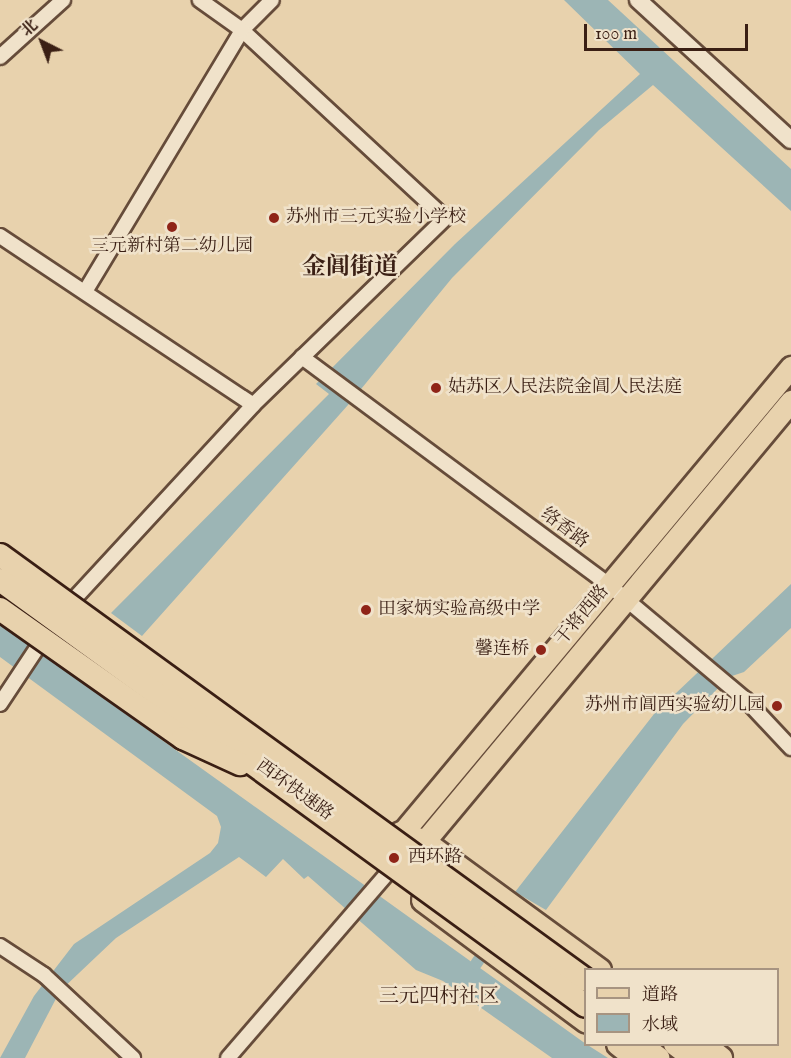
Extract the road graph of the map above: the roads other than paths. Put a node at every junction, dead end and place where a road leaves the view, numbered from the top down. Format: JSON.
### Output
{"nodes":[{"id":1,"x":63,"y":0,"type":"edge"},
{"id":2,"x":200,"y":0,"type":"edge"},
{"id":3,"x":272,"y":0,"type":"edge"},
{"id":4,"x":638,"y":0,"type":"edge"},
{"id":5,"x":242,"y":30,"type":"junction"},
{"id":6,"x":0,"y":57,"type":"edge"},
{"id":7,"x":791,"y":140,"type":"edge"},
{"id":8,"x":0,"y":236,"type":"edge"},
{"id":9,"x":86,"y":290,"type":"junction"},
{"id":10,"x":302,"y":357,"type":"junction"},
{"id":11,"x":791,"y":366,"type":"edge"},
{"id":12,"x":791,"y":401,"type":"edge"},
{"id":13,"x":254,"y":405,"type":"junction"},
{"id":14,"x":678,"y":502,"type":"junction"},
{"id":15,"x":695,"y":516,"type":"junction"},
{"id":16,"x":0,"y":545,"type":"edge"},
{"id":17,"x":0,"y":555,"type":"edge"},
{"id":18,"x":0,"y":580,"type":"edge"},
{"id":19,"x":609,"y":585,"type":"junction"},
{"id":20,"x":0,"y":596,"type":"edge"},
{"id":21,"x":73,"y":598,"type":"junction"},
{"id":22,"x":626,"y":599,"type":"junction"},
{"id":23,"x":0,"y":609,"type":"edge"},
{"id":24,"x":43,"y":638,"type":"junction"},
{"id":25,"x":0,"y":704,"type":"edge"},
{"id":26,"x":185,"y":729,"type":"junction"},
{"id":27,"x":791,"y":748,"type":"edge"},
{"id":28,"x":288,"y":786,"type":"junction"},
{"id":29,"x":408,"y":846,"type":"junction"},
{"id":30,"x":383,"y":876,"type":"junction"},
{"id":31,"x":0,"y":946,"type":"edge"},
{"id":32,"x":584,"y":962,"type":"edge"},
{"id":33,"x":584,"y":979,"type":"edge"},
{"id":34,"x":584,"y":1005,"type":"edge"},
{"id":35,"x":584,"y":1021,"type":"edge"},
{"id":36,"x":619,"y":1046,"type":"edge"},
{"id":37,"x":642,"y":1046,"type":"edge"},
{"id":38,"x":678,"y":1046,"type":"edge"},
{"id":39,"x":695,"y":1046,"type":"edge"},
{"id":40,"x":706,"y":1046,"type":"edge"},
{"id":41,"x":133,"y":1058,"type":"edge"},
{"id":42,"x":228,"y":1058,"type":"edge"},
{"id":43,"x":635,"y":1058,"type":"edge"},
{"id":44,"x":658,"y":1058,"type":"edge"},
{"id":45,"x":693,"y":1058,"type":"edge"},
{"id":46,"x":711,"y":1058,"type":"edge"},
{"id":47,"x":721,"y":1058,"type":"edge"}],
"edges":[{"from":1,"to":6,"type":"street"},
{"from":2,"to":5,"type":"street"},
{"from":3,"to":5,"type":"street"},
{"from":4,"to":7,"type":"street"},
{"from":5,"to":9,"type":"street"},
{"from":5,"to":10,"type":"street"},
{"from":8,"to":9,"type":"street"},
{"from":9,"to":13,"type":"street"},
{"from":10,"to":13,"type":"street"},
{"from":10,"to":19,"type":"street","name":"络香路"},
{"from":11,"to":14,"type":"main road","name":"干将西路"},
{"from":12,"to":15,"type":"main road","name":"干将西路"},
{"from":13,"to":21,"type":"street"},
{"from":14,"to":15,"type":"main road"},
{"from":14,"to":19,"type":"main road","name":"干将西路"},
{"from":15,"to":22,"type":"main road","name":"干将西路"},
{"from":16,"to":21,"type":"main road"},
{"from":17,"to":33,"type":"highway","name":"西环快速路","bridge":true},
{"from":18,"to":28,"type":"highway","name":"西环快速路","bridge":true},
{"from":19,"to":22,"type":"street","name":"络香路"},
{"from":19,"to":29,"type":"main road","name":"干将西路"},
{"from":20,"to":24,"type":"main road"},
{"from":21,"to":24,"type":"street"},
{"from":21,"to":29,"type":"main road"},
{"from":22,"to":27,"type":"street","name":"络香路"},
{"from":22,"to":29,"type":"main road","name":"干将西路"},
{"from":23,"to":28,"type":"highway","bridge":true},
{"from":24,"to":25,"type":"street"},
{"from":24,"to":26,"type":"main road"},
{"from":26,"to":29,"type":"main road"},
{"from":26,"to":30,"type":"main road"},
{"from":28,"to":34,"type":"highway","name":"西环快速路","bridge":true},
{"from":29,"to":30,"type":"main road","name":"干将西路"},
{"from":29,"to":32,"type":"highway"},
{"from":29,"to":32,"type":"main road"},
{"from":30,"to":35,"type":"main road"},
{"from":30,"to":42,"type":"street"},
{"from":31,"to":41,"type":"street"},
{"from":36,"to":43,"type":"main road"},
{"from":37,"to":44,"type":"highway"},
{"from":38,"to":45,"type":"highway"},
{"from":39,"to":46,"type":"main road"},
{"from":40,"to":47,"type":"highway"}]}
